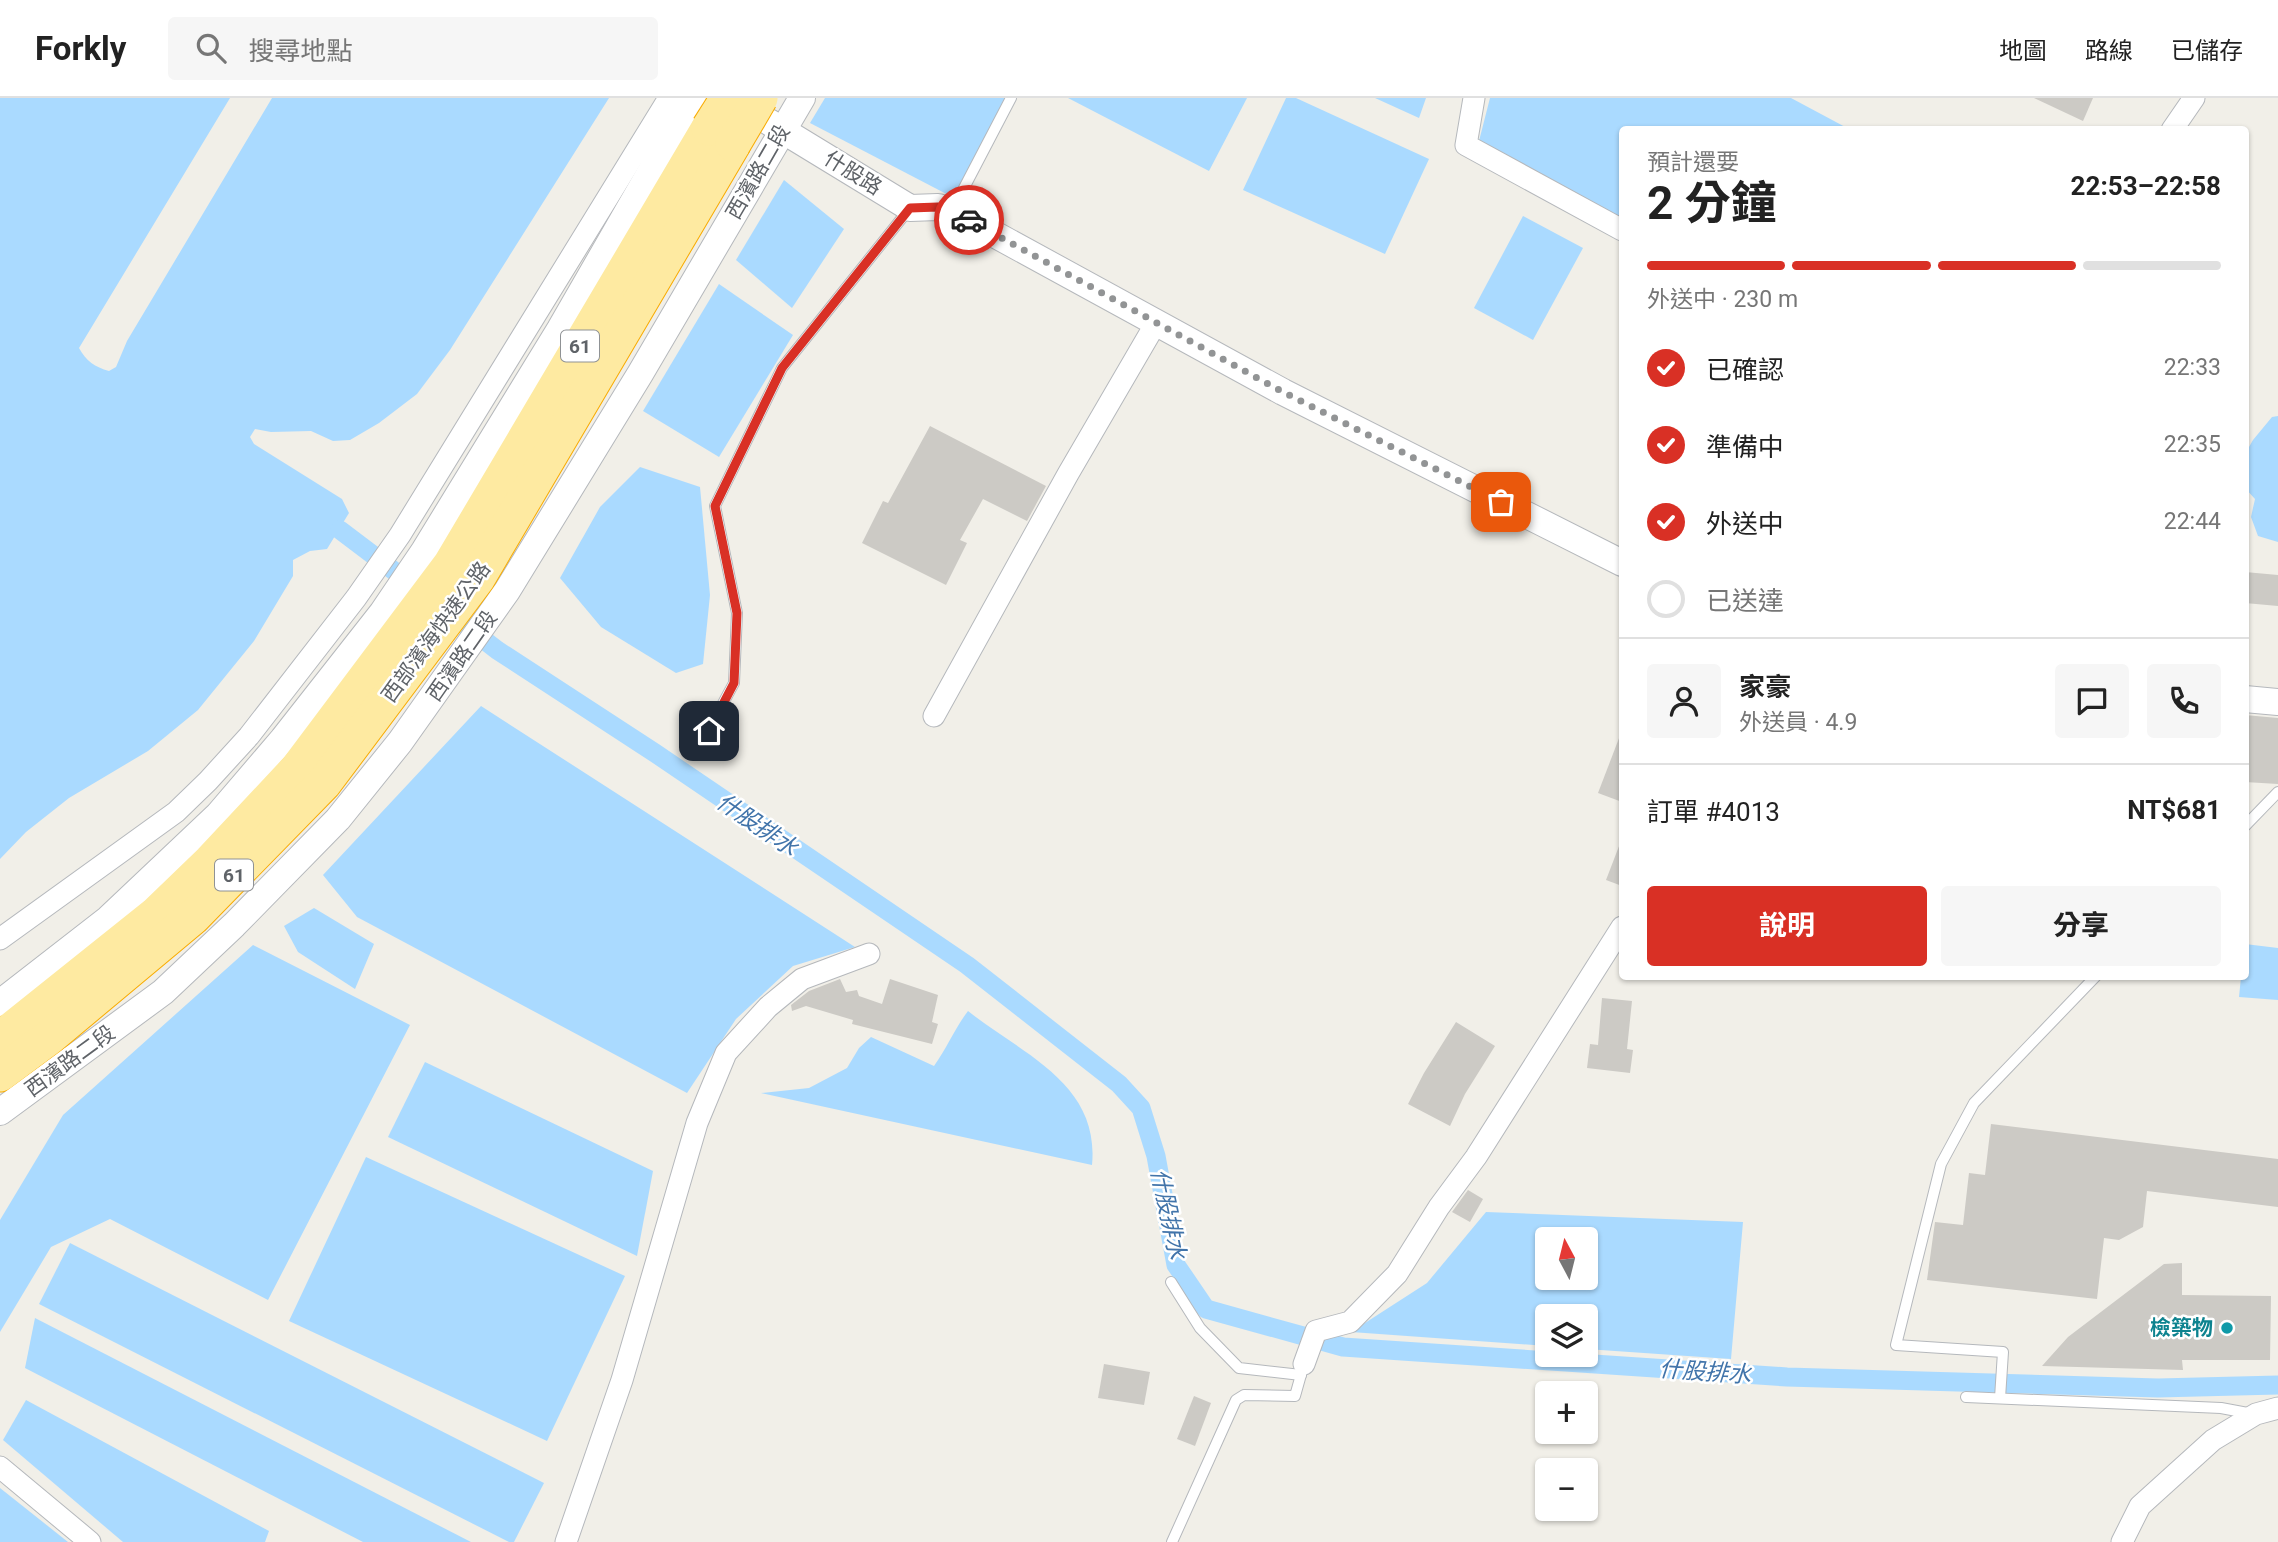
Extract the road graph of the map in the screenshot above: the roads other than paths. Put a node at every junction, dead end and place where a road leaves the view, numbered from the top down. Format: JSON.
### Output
{"nodes":[{"id":1,"x":669,"y":98,"type":"edge"},
{"id":2,"x":694,"y":98,"type":"edge"},
{"id":3,"x":728,"y":98,"type":"edge"},
{"id":4,"x":760,"y":98,"type":"edge"},
{"id":5,"x":802,"y":98,"type":"edge"},
{"id":6,"x":1011,"y":98,"type":"edge"},
{"id":7,"x":1474,"y":98,"type":"edge"},
{"id":8,"x":2194,"y":98,"type":"edge"},
{"id":9,"x":721,"y":123,"type":"edge"},
{"id":10,"x":2175,"y":126,"type":"edge"},
{"id":11,"x":783,"y":129,"type":"junction"},
{"id":12,"x":910,"y":208,"type":"junction"},
{"id":13,"x":952,"y":211,"type":"junction"},
{"id":14,"x":1619,"y":228,"type":"edge"},
{"id":15,"x":1156,"y":323,"type":"junction"},
{"id":16,"x":1619,"y":561,"type":"edge"},
{"id":17,"x":465,"y":571,"type":"junction"},
{"id":18,"x":420,"y":635,"type":"junction"},
{"id":19,"x":2249,"y":699,"type":"edge"},
{"id":20,"x":2278,"y":702,"type":"edge"},
{"id":21,"x":934,"y":716,"type":"dead end"},
{"id":22,"x":709,"y":731,"type":"dead end"},
{"id":23,"x":2278,"y":792,"type":"edge"},
{"id":24,"x":2249,"y":822,"type":"edge"},
{"id":25,"x":1619,"y":932,"type":"edge"},
{"id":26,"x":0,"y":939,"type":"edge"},
{"id":27,"x":869,"y":954,"type":"dead end"},
{"id":28,"x":2092,"y":980,"type":"edge"},
{"id":29,"x":0,"y":1003,"type":"edge"},
{"id":30,"x":0,"y":1040,"type":"edge"},
{"id":31,"x":0,"y":1074,"type":"edge"},
{"id":32,"x":0,"y":1112,"type":"edge"},
{"id":33,"x":1171,"y":1282,"type":"dead end"},
{"id":34,"x":1303,"y":1369,"type":"junction"},
{"id":35,"x":1966,"y":1397,"type":"dead end"},
{"id":36,"x":2000,"y":1398,"type":"junction"},
{"id":37,"x":2278,"y":1408,"type":"edge"},
{"id":38,"x":2256,"y":1414,"type":"junction"},
{"id":39,"x":0,"y":1467,"type":"edge"},
{"id":40,"x":90,"y":1542,"type":"edge"},
{"id":41,"x":566,"y":1542,"type":"edge"},
{"id":42,"x":1172,"y":1542,"type":"edge"},
{"id":43,"x":2122,"y":1542,"type":"edge"}],
"edges":[{"from":1,"to":26,"type":"street"},
{"from":2,"to":17,"type":"street","name":"西濱路二段"},
{"from":3,"to":9,"type":"highway","name":"西部濱海快速公路","number":"61","bridge":true},
{"from":4,"to":9,"type":"highway","name":"西部濱海快速公路","number":"61","bridge":true},
{"from":5,"to":11,"type":"street","name":"西濱路二段"},
{"from":6,"to":13,"type":"lane"},
{"from":7,"to":14,"type":"street"},
{"from":8,"to":10,"type":"street"},
{"from":9,"to":11,"type":"street","name":"什股路"},
{"from":9,"to":17,"type":"highway","name":"西部濱海快速公路","number":"61"},
{"from":11,"to":12,"type":"street","name":"什股路"},
{"from":11,"to":17,"type":"street","name":"西濱路二段"},
{"from":12,"to":13,"type":"street"},
{"from":12,"to":22,"type":"lane"},
{"from":13,"to":15,"type":"street"},
{"from":15,"to":16,"type":"street"},
{"from":15,"to":21,"type":"street"},
{"from":17,"to":18,"type":"highway","name":"西部濱海快速公路","number":"61"},
{"from":17,"to":18,"type":"street","name":"西濱路二段"},
{"from":18,"to":29,"type":"street","name":"西濱路二段"},
{"from":18,"to":30,"type":"highway","name":"西部濱海快速公路","number":"61"},
{"from":18,"to":31,"type":"highway","name":"西部濱海快速公路","number":"61"},
{"from":18,"to":32,"type":"street","name":"西濱路二段"},
{"from":19,"to":20,"type":"street"},
{"from":23,"to":24,"type":"lane"},
{"from":25,"to":34,"type":"street"},
{"from":27,"to":41,"type":"street"},
{"from":28,"to":36,"type":"lane"},
{"from":33,"to":34,"type":"lane"},
{"from":34,"to":42,"type":"lane"},
{"from":35,"to":36,"type":"lane"},
{"from":36,"to":38,"type":"lane"},
{"from":37,"to":38,"type":"street"},
{"from":38,"to":43,"type":"street"},
{"from":39,"to":40,"type":"street"}]}
